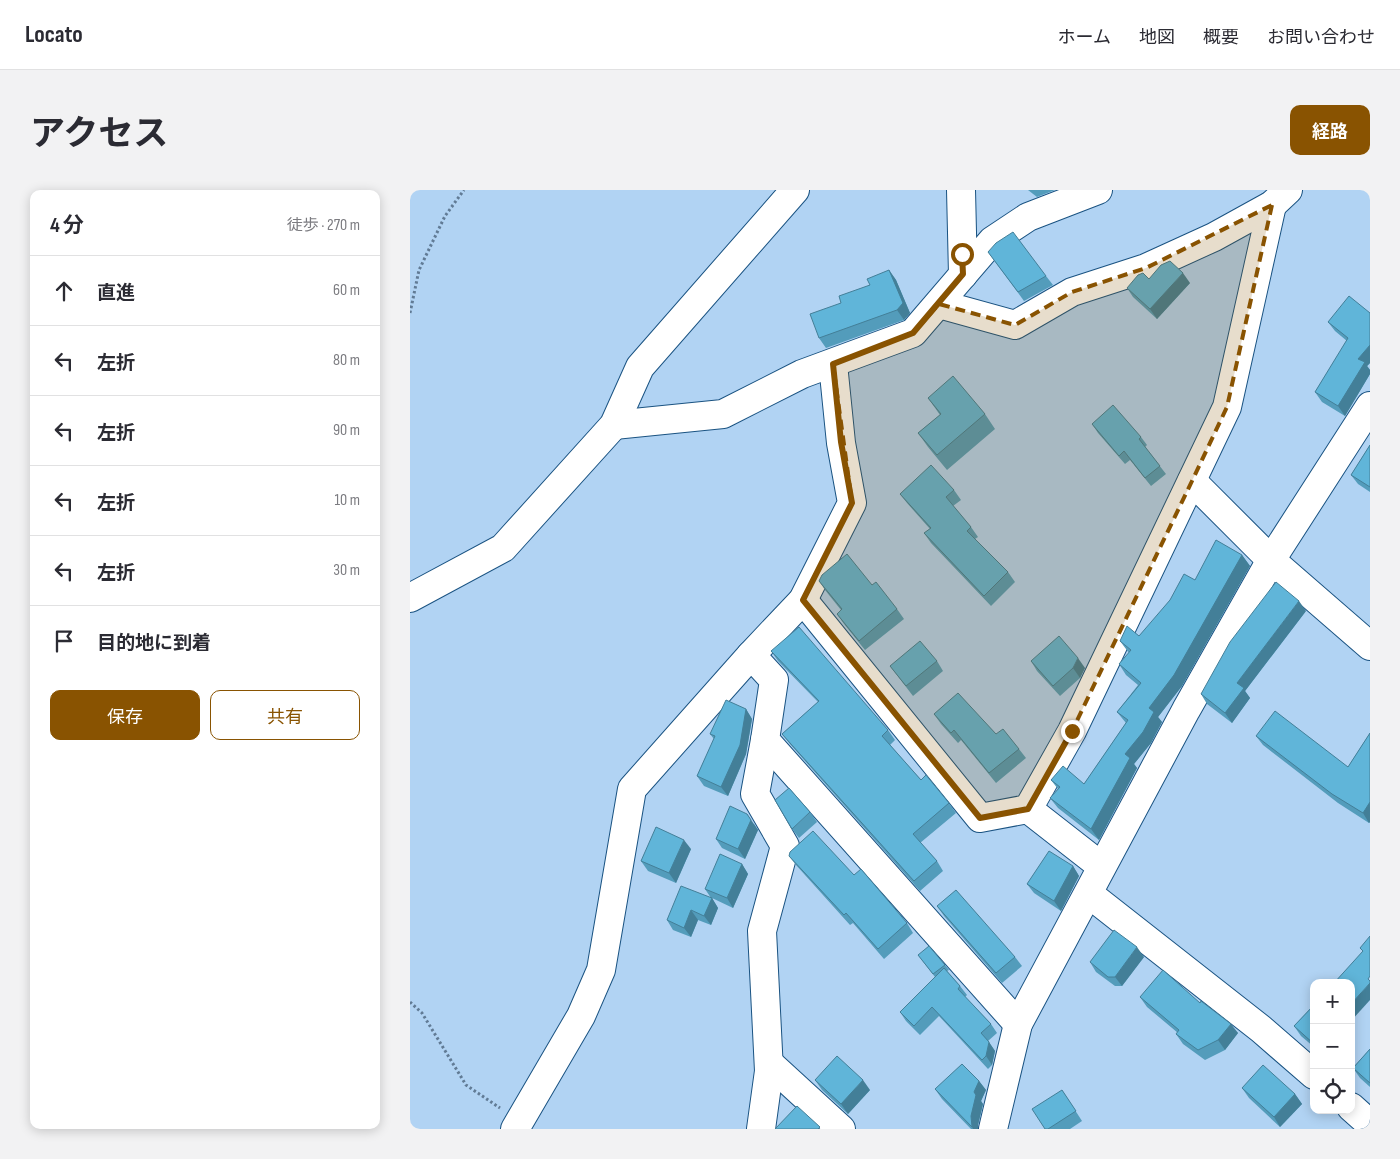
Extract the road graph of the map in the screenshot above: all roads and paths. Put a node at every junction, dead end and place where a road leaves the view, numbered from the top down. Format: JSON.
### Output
{"nodes":[{"id":1,"x":464,"y":190,"type":"edge"},
{"id":2,"x":794,"y":190,"type":"edge"},
{"id":3,"x":961,"y":190,"type":"edge"},
{"id":4,"x":1098,"y":190,"type":"edge"},
{"id":5,"x":1280,"y":198,"type":"edge"},
{"id":6,"x":963,"y":274,"type":"junction"},
{"id":7,"x":939,"y":304,"type":"junction"},
{"id":8,"x":410,"y":313,"type":"edge"},
{"id":9,"x":833,"y":364,"type":"junction"},
{"id":10,"x":1370,"y":406,"type":"edge"},
{"id":11,"x":614,"y":425,"type":"junction"},
{"id":12,"x":1192,"y":481,"type":"junction"},
{"id":13,"x":1271,"y":560,"type":"junction"},
{"id":14,"x":410,"y":598,"type":"edge"},
{"id":15,"x":803,"y":600,"type":"junction"},
{"id":16,"x":1370,"y":646,"type":"edge"},
{"id":17,"x":751,"y":655,"type":"junction"},
{"id":18,"x":765,"y":740,"type":"junction"},
{"id":19,"x":1028,"y":809,"type":"junction"},
{"id":20,"x":1101,"y":866,"type":"junction"},
{"id":21,"x":1088,"y":894,"type":"junction"},
{"id":22,"x":410,"y":1002,"type":"edge"},
{"id":23,"x":1018,"y":1024,"type":"junction"},
{"id":24,"x":769,"y":1062,"type":"junction"},
{"id":25,"x":1310,"y":1072,"type":"edge"},
{"id":26,"x":1355,"y":1111,"type":"edge"},
{"id":27,"x":1370,"y":1124,"type":"edge"},
{"id":28,"x":517,"y":1125,"type":"edge"},
{"id":29,"x":761,"y":1129,"type":"edge"},
{"id":30,"x":841,"y":1129,"type":"edge"},
{"id":31,"x":993,"y":1129,"type":"edge"}],
"edges":[{"from":1,"to":8,"type":"path"},
{"from":2,"to":11,"type":"street"},
{"from":3,"to":6,"type":"street"},
{"from":4,"to":6,"type":"street"},
{"from":5,"to":7,"type":"street"},
{"from":5,"to":12,"type":"street"},
{"from":6,"to":7,"type":"street"},
{"from":7,"to":9,"type":"street"},
{"from":9,"to":11,"type":"street"},
{"from":9,"to":15,"type":"street"},
{"from":10,"to":13,"type":"street"},
{"from":11,"to":14,"type":"street"},
{"from":12,"to":13,"type":"street"},
{"from":12,"to":19,"type":"street"},
{"from":13,"to":16,"type":"street"},
{"from":13,"to":20,"type":"street"},
{"from":15,"to":17,"type":"street"},
{"from":15,"to":19,"type":"street"},
{"from":17,"to":18,"type":"street"},
{"from":17,"to":28,"type":"street"},
{"from":18,"to":23,"type":"street"},
{"from":18,"to":24,"type":"street"},
{"from":19,"to":20,"type":"street"},
{"from":20,"to":21,"type":"street"},
{"from":21,"to":23,"type":"street"},
{"from":21,"to":25,"type":"street"},
{"from":22,"to":28,"type":"path"},
{"from":23,"to":31,"type":"street"},
{"from":24,"to":29,"type":"street"},
{"from":24,"to":30,"type":"street"},
{"from":26,"to":27,"type":"street"}]}
